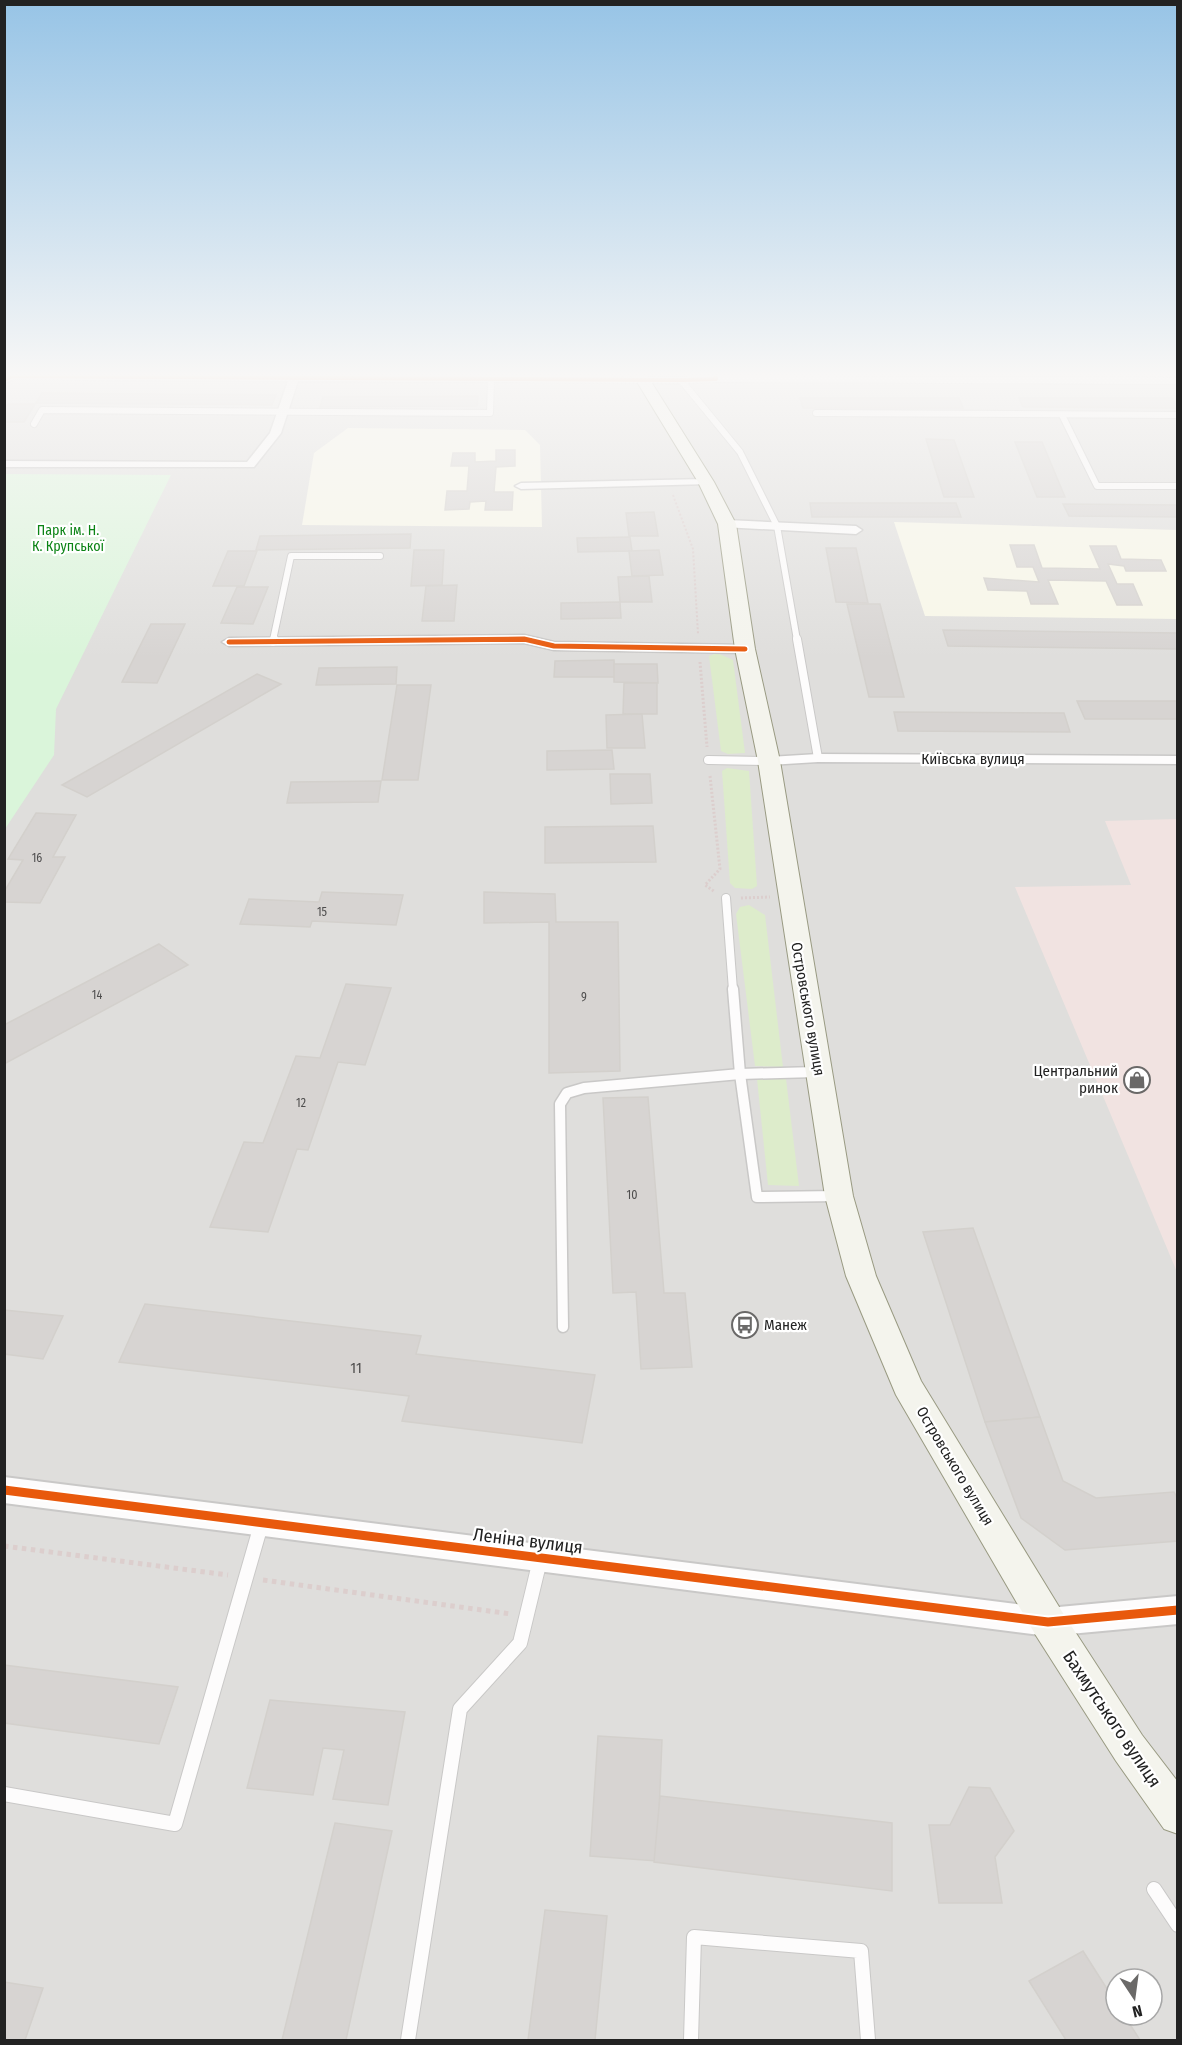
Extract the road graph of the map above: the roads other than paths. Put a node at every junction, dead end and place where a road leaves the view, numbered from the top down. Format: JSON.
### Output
{"nodes":[{"id":1,"x":697,"y":467,"type":"edge"},
{"id":2,"x":748,"y":467,"type":"edge"},
{"id":3,"x":1087,"y":467,"type":"edge"},
{"id":4,"x":706,"y":482,"type":"junction"},
{"id":5,"x":521,"y":486,"type":"dead end"},
{"id":6,"x":1178,"y":486,"type":"edge"},
{"id":7,"x":727,"y":524,"type":"junction"},
{"id":8,"x":777,"y":526,"type":"junction"},
{"id":9,"x":856,"y":530,"type":"dead end"},
{"id":10,"x":380,"y":556,"type":"dead end"},
{"id":11,"x":229,"y":642,"type":"dead end"},
{"id":12,"x":273,"y":642,"type":"junction"},
{"id":13,"x":745,"y":649,"type":"junction"},
{"id":14,"x":818,"y":758,"type":"junction"},
{"id":15,"x":708,"y":760,"type":"road end"},
{"id":16,"x":1178,"y":760,"type":"edge"},
{"id":17,"x":769,"y":761,"type":"junction"},
{"id":18,"x":726,"y":898,"type":"road end"},
{"id":19,"x":819,"y":1072,"type":"junction"},
{"id":20,"x":740,"y":1074,"type":"junction"},
{"id":21,"x":839,"y":1196,"type":"junction"},
{"id":22,"x":563,"y":1327,"type":"dead end"},
{"id":23,"x":4,"y":1490,"type":"edge"},
{"id":24,"x":262,"y":1522,"type":"junction"},
{"id":25,"x":541,"y":1558,"type":"junction"},
{"id":26,"x":1178,"y":1610,"type":"edge"},
{"id":27,"x":1048,"y":1622,"type":"junction"},
{"id":28,"x":4,"y":1794,"type":"edge"},
{"id":29,"x":1178,"y":1815,"type":"edge"},
{"id":30,"x":1154,"y":1889,"type":"dead end"},
{"id":31,"x":1178,"y":1925,"type":"edge"},
{"id":32,"x":408,"y":2040,"type":"edge"},
{"id":33,"x":691,"y":2040,"type":"edge"},
{"id":34,"x":868,"y":2040,"type":"edge"}],
"edges":[{"from":1,"to":4,"type":"main road","name":"Островського вулиця"},
{"from":2,"to":8,"type":"lane"},
{"from":3,"to":6,"type":"lane"},
{"from":4,"to":5,"type":"street"},
{"from":4,"to":7,"type":"main road","name":"Островського вулиця"},
{"from":7,"to":8,"type":"street"},
{"from":7,"to":13,"type":"main road","name":"Островського вулиця"},
{"from":8,"to":9,"type":"street"},
{"from":8,"to":14,"type":"lane"},
{"from":10,"to":12,"type":"lane"},
{"from":11,"to":12,"type":"street"},
{"from":12,"to":13,"type":"street"},
{"from":13,"to":17,"type":"main road","name":"Островського вулиця"},
{"from":14,"to":16,"type":"street","name":"Київська вулиця"},
{"from":14,"to":17,"type":"street","name":"Київська вулиця"},
{"from":15,"to":17,"type":"lane"},
{"from":17,"to":19,"type":"main road","name":"Островського вулиця"},
{"from":18,"to":20,"type":"lane"},
{"from":19,"to":20,"type":"lane"},
{"from":19,"to":21,"type":"main road","name":"Островського вулиця"},
{"from":20,"to":21,"type":"lane"},
{"from":20,"to":22,"type":"lane"},
{"from":21,"to":27,"type":"main road","name":"Островського вулиця"},
{"from":23,"to":24,"type":"street","name":"Леніна вулиця"},
{"from":24,"to":25,"type":"street","name":"Леніна вулиця"},
{"from":24,"to":28,"type":"lane"},
{"from":25,"to":27,"type":"street","name":"Леніна вулиця"},
{"from":25,"to":32,"type":"lane"},
{"from":26,"to":27,"type":"street","name":"Леніна вулиця"},
{"from":27,"to":29,"type":"main road","name":"Бахмутського вулиця"},
{"from":30,"to":31,"type":"lane"},
{"from":33,"to":34,"type":"lane"}]}
